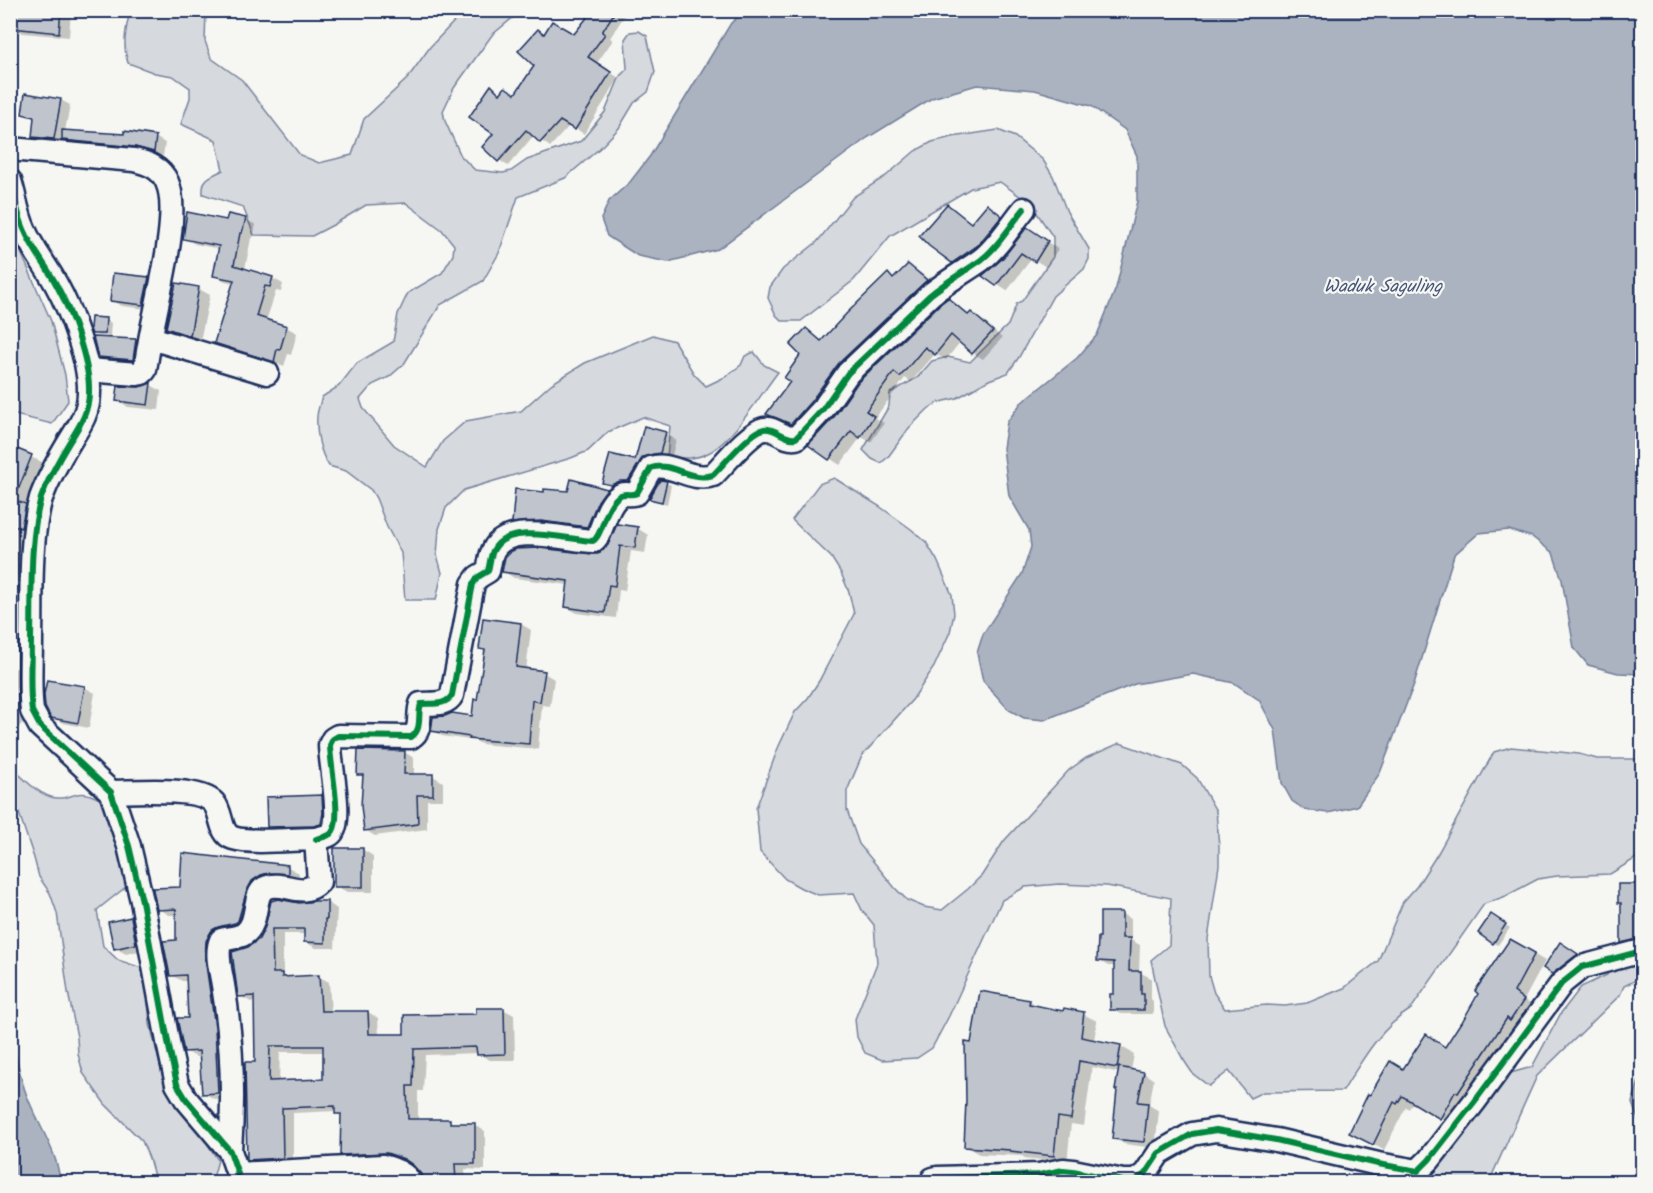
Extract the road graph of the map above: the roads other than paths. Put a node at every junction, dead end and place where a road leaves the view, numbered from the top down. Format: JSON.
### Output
{"nodes":[{"id":1,"x":10,"y":149,"type":"edge"},
{"id":2,"x":10,"y":181,"type":"edge"},
{"id":3,"x":1024,"y":209,"type":"dead end"},
{"id":4,"x":150,"y":338,"type":"junction"},
{"id":5,"x":88,"y":370,"type":"junction"},
{"id":6,"x":267,"y":373,"type":"dead end"},
{"id":7,"x":111,"y":792,"type":"junction"},
{"id":8,"x":316,"y":839,"type":"junction"},
{"id":9,"x":1642,"y":951,"type":"edge"},
{"id":10,"x":230,"y":1151,"type":"junction"},
{"id":11,"x":1415,"y":1177,"type":"edge"},
{"id":12,"x":238,"y":1178,"type":"edge"},
{"id":13,"x":410,"y":1182,"type":"edge"},
{"id":14,"x":932,"y":1182,"type":"edge"}],
"edges":[{"from":1,"to":4,"type":"street"},
{"from":2,"to":5,"type":"street"},
{"from":3,"to":8,"type":"street"},
{"from":4,"to":5,"type":"street"},
{"from":4,"to":6,"type":"street"},
{"from":5,"to":7,"type":"street"},
{"from":7,"to":8,"type":"street"},
{"from":7,"to":10,"type":"street"},
{"from":8,"to":10,"type":"street"},
{"from":9,"to":11,"type":"street"},
{"from":10,"to":12,"type":"street"},
{"from":11,"to":14,"type":"street"},
{"from":12,"to":13,"type":"street"}]}
